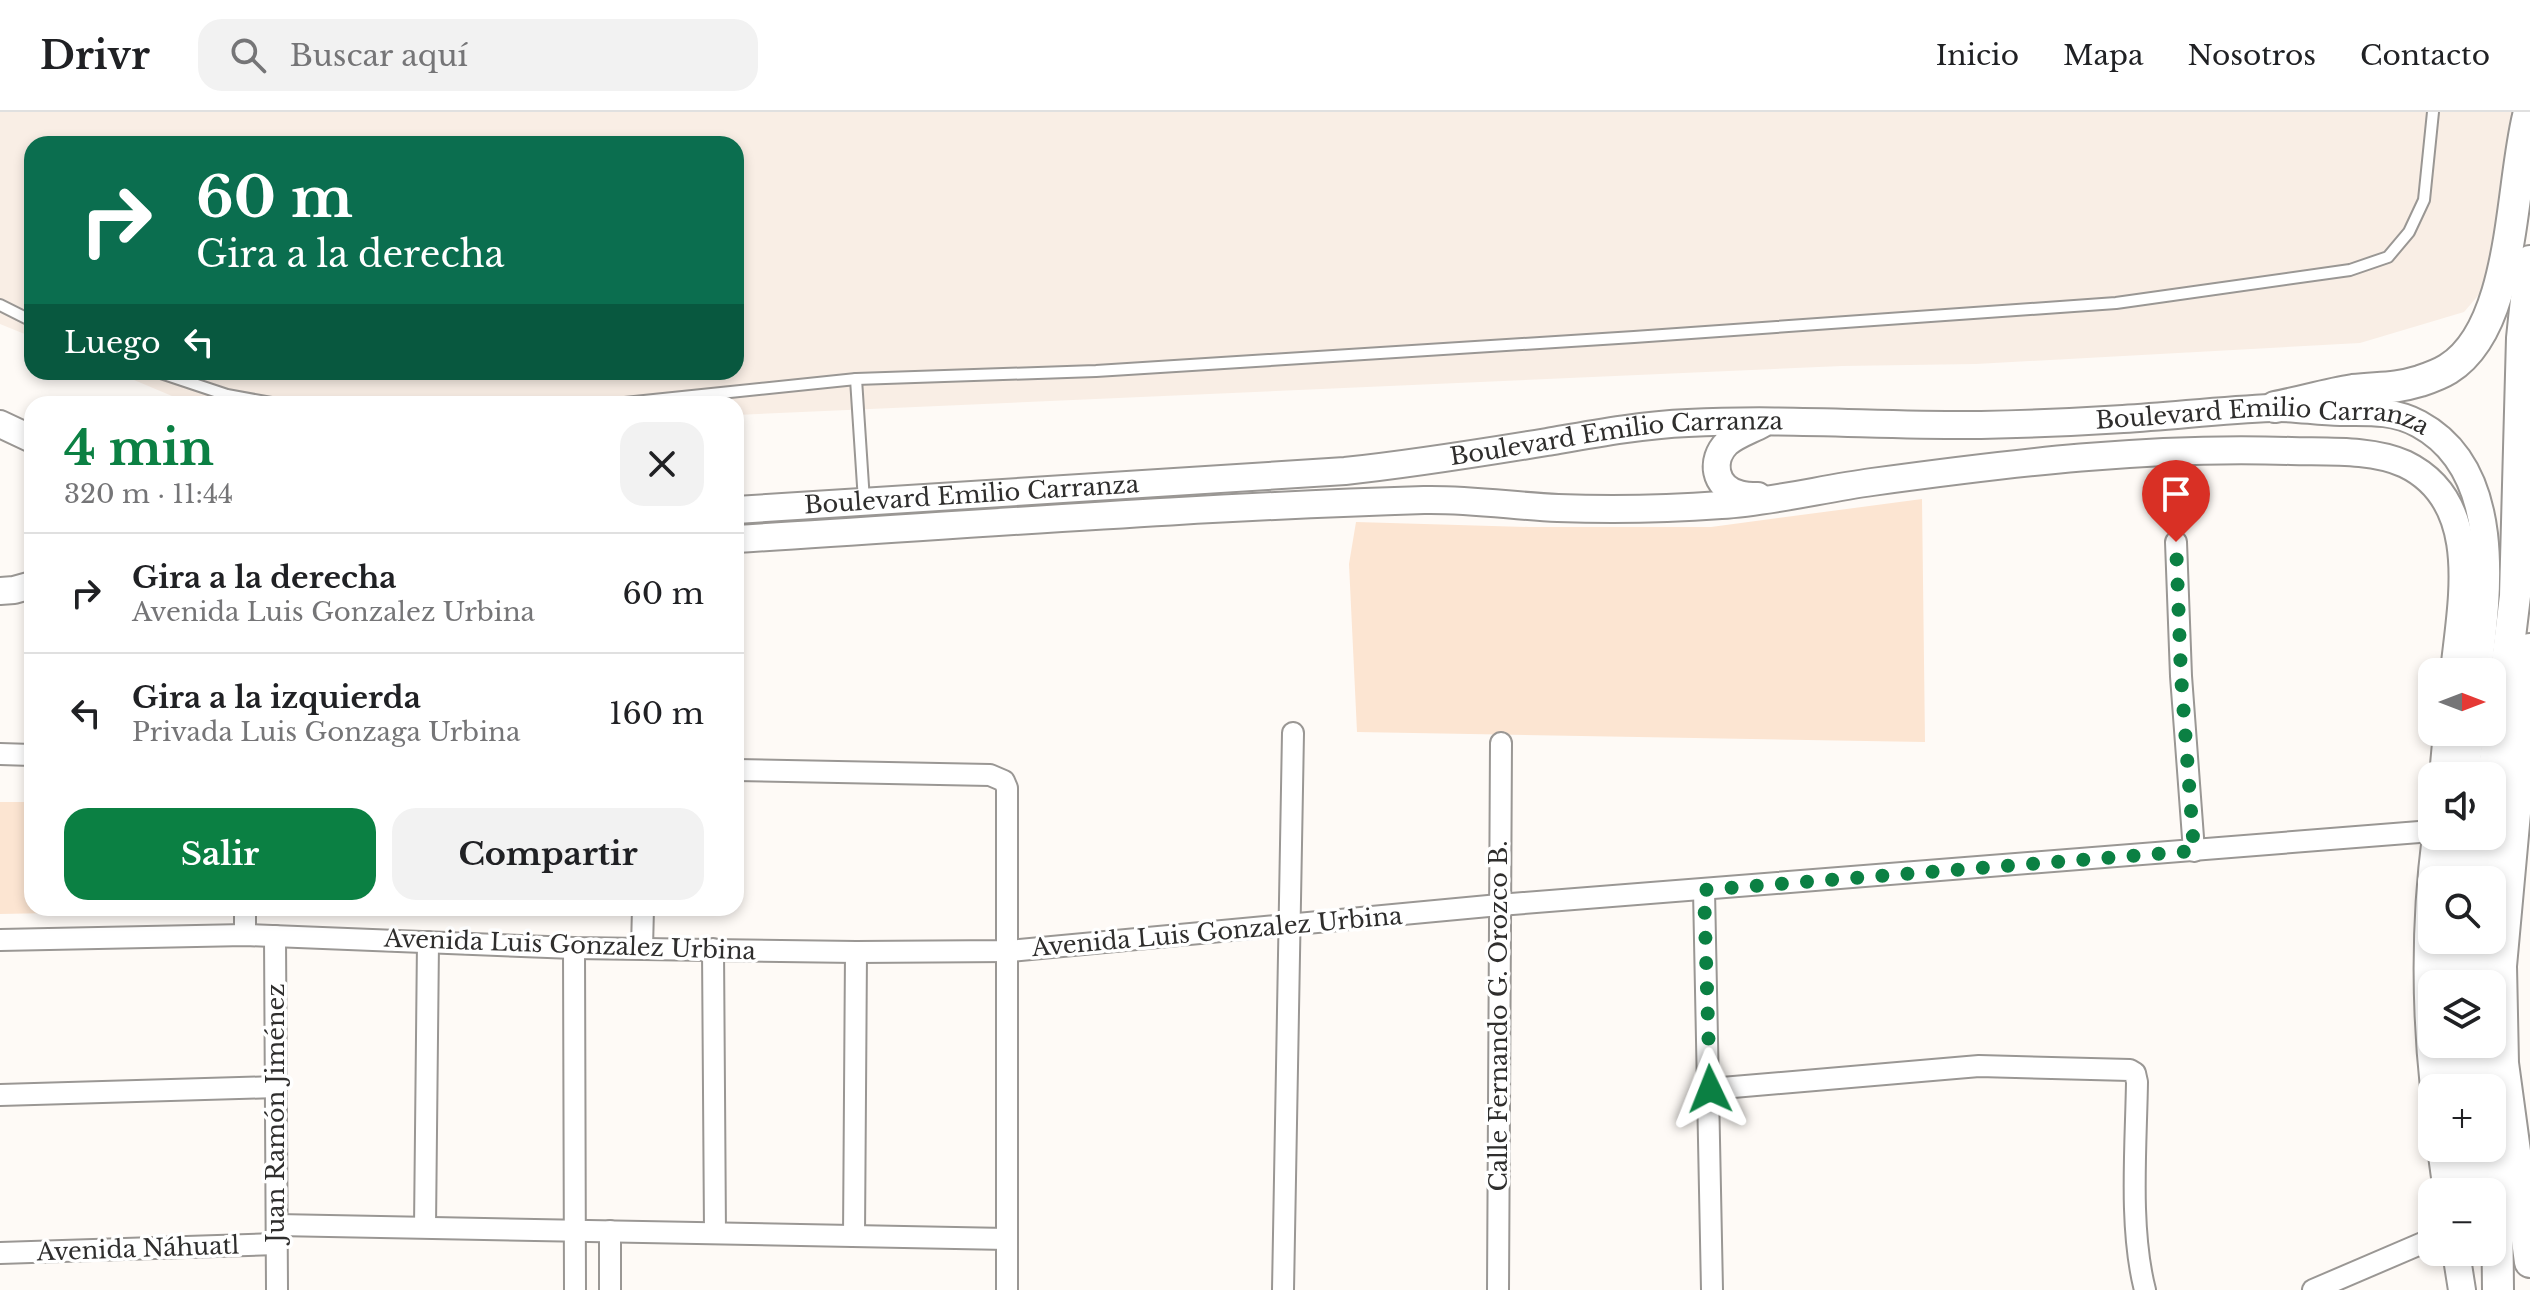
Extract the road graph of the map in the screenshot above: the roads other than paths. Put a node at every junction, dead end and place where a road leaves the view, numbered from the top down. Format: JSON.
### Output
{"nodes":[{"id":1,"x":2433,"y":112,"type":"edge"},
{"id":2,"x":2529,"y":112,"type":"edge"},
{"id":3,"x":2530,"y":261,"type":"edge"},
{"id":4,"x":0,"y":305,"type":"edge"},
{"id":5,"x":24,"y":317,"type":"edge"},
{"id":6,"x":856,"y":379,"type":"junction"},
{"id":7,"x":182,"y":380,"type":"edge"},
{"id":8,"x":233,"y":396,"type":"edge"},
{"id":9,"x":692,"y":396,"type":"edge"},
{"id":10,"x":2275,"y":407,"type":"junction"},
{"id":11,"x":1769,"y":421,"type":"junction"},
{"id":12,"x":0,"y":424,"type":"edge"},
{"id":13,"x":24,"y":435,"type":"edge"},
{"id":14,"x":1784,"y":499,"type":"junction"},
{"id":15,"x":864,"y":502,"type":"junction"},
{"id":16,"x":744,"y":510,"type":"edge"},
{"id":17,"x":866,"y":531,"type":"junction"},
{"id":18,"x":744,"y":539,"type":"edge"},
{"id":19,"x":2176,"y":542,"type":"dead end"},
{"id":20,"x":24,"y":587,"type":"edge"},
{"id":21,"x":0,"y":591,"type":"edge"},
{"id":22,"x":2530,"y":649,"type":"edge"},
{"id":23,"x":2455,"y":658,"type":"edge"},
{"id":24,"x":2479,"y":658,"type":"edge"},
{"id":25,"x":1293,"y":733,"type":"dead end"},
{"id":26,"x":1501,"y":743,"type":"dead end"},
{"id":27,"x":0,"y":754,"type":"edge"},
{"id":28,"x":24,"y":755,"type":"edge"},
{"id":29,"x":744,"y":770,"type":"edge"},
{"id":30,"x":2513,"y":776,"type":"edge"},
{"id":31,"x":2418,"y":832,"type":"edge"},
{"id":32,"x":2434,"y":850,"type":"edge"},
{"id":33,"x":2194,"y":851,"type":"junction"},
{"id":34,"x":1704,"y":890,"type":"junction"},
{"id":35,"x":1499,"y":905,"type":"junction"},
{"id":36,"x":245,"y":916,"type":"edge"},
{"id":37,"x":643,"y":916,"type":"edge"},
{"id":38,"x":1289,"y":926,"type":"junction"},
{"id":39,"x":245,"y":935,"type":"junction"},
{"id":40,"x":275,"y":936,"type":"junction"},
{"id":41,"x":0,"y":940,"type":"edge"},
{"id":42,"x":428,"y":942,"type":"junction"},
{"id":43,"x":574,"y":948,"type":"junction"},
{"id":44,"x":642,"y":948,"type":"junction"},
{"id":45,"x":713,"y":949,"type":"junction"},
{"id":46,"x":1009,"y":951,"type":"junction"},
{"id":47,"x":856,"y":952,"type":"junction"},
{"id":48,"x":2433,"y":1074,"type":"edge"},
{"id":49,"x":276,"y":1087,"type":"junction"},
{"id":50,"x":1710,"y":1089,"type":"junction"},
{"id":51,"x":0,"y":1095,"type":"edge"},
{"id":52,"x":2492,"y":1162,"type":"edge"},
{"id":53,"x":2526,"y":1201,"type":"edge"},
{"id":54,"x":425,"y":1227,"type":"junction"},
{"id":55,"x":575,"y":1230,"type":"junction"},
{"id":56,"x":610,"y":1231,"type":"junction"},
{"id":57,"x":715,"y":1233,"type":"junction"},
{"id":58,"x":277,"y":1234,"type":"junction"},
{"id":59,"x":854,"y":1236,"type":"junction"},
{"id":60,"x":1007,"y":1239,"type":"junction"},
{"id":61,"x":2418,"y":1245,"type":"edge"},
{"id":62,"x":0,"y":1253,"type":"edge"},
{"id":63,"x":2530,"y":1262,"type":"edge"},
{"id":64,"x":2458,"y":1266,"type":"edge"},
{"id":65,"x":2487,"y":1266,"type":"edge"},
{"id":66,"x":277,"y":1290,"type":"edge"},
{"id":67,"x":575,"y":1290,"type":"edge"},
{"id":68,"x":610,"y":1290,"type":"edge"},
{"id":69,"x":1007,"y":1290,"type":"edge"},
{"id":70,"x":1283,"y":1290,"type":"edge"},
{"id":71,"x":1498,"y":1290,"type":"edge"},
{"id":72,"x":1712,"y":1290,"type":"edge"},
{"id":73,"x":2145,"y":1290,"type":"edge"},
{"id":74,"x":2313,"y":1290,"type":"edge"},
{"id":75,"x":2462,"y":1290,"type":"edge"},
{"id":76,"x":2496,"y":1290,"type":"edge"}],
"edges":[{"from":1,"to":6,"type":"lane"},
{"from":2,"to":10,"type":"main road"},
{"from":3,"to":30,"type":"main road"},
{"from":4,"to":5,"type":"lane"},
{"from":6,"to":9,"type":"lane"},
{"from":6,"to":15,"type":"lane"},
{"from":7,"to":8,"type":"lane"},
{"from":10,"to":11,"type":"street","name":"Boulevard Emilio Carranza"},
{"from":10,"to":24,"type":"street","name":"Boulevard Emilio Carranza"},
{"from":11,"to":14,"type":"street"},
{"from":11,"to":15,"type":"street","name":"Boulevard Emilio Carranza"},
{"from":12,"to":13,"type":"street"},
{"from":14,"to":17,"type":"street","name":"Boulevard Emilio Carranza"},
{"from":14,"to":23,"type":"street","name":"Boulevard Emilio Carranza"},
{"from":15,"to":16,"type":"street","name":"Boulevard Emilio Carranza"},
{"from":15,"to":17,"type":"lane"},
{"from":17,"to":18,"type":"street","name":"Boulevard Emilio Carranza"},
{"from":19,"to":33,"type":"street"},
{"from":20,"to":21,"type":"street"},
{"from":22,"to":30,"type":"main road"},
{"from":25,"to":38,"type":"street"},
{"from":26,"to":35,"type":"street","name":"Calle Fernando G. Orozco B."},
{"from":27,"to":28,"type":"street"},
{"from":29,"to":46,"type":"street"},
{"from":30,"to":53,"type":"main road"},
{"from":31,"to":33,"type":"street","name":"Avenida Luis Gonzalez Urbina"},
{"from":32,"to":48,"type":"street"},
{"from":33,"to":34,"type":"street","name":"Avenida Luis Gonzalez Urbina"},
{"from":34,"to":35,"type":"street","name":"Avenida Luis Gonzalez Urbina"},
{"from":34,"to":50,"type":"street"},
{"from":35,"to":38,"type":"street","name":"Avenida Luis Gonzalez Urbina"},
{"from":35,"to":71,"type":"street","name":"Calle Fernando G. Orozco B."},
{"from":36,"to":39,"type":"street"},
{"from":37,"to":44,"type":"street"},
{"from":38,"to":46,"type":"street","name":"Avenida Luis Gonzalez Urbina"},
{"from":38,"to":70,"type":"street"},
{"from":39,"to":40,"type":"street","name":"Avenida Luis Gonzalez Urbina"},
{"from":39,"to":41,"type":"street","name":"Avenida Luis Gonzalez Urbina"},
{"from":40,"to":42,"type":"street","name":"Avenida Luis Gonzalez Urbina"},
{"from":40,"to":49,"type":"street","name":"Juan Ramón Jiménez"},
{"from":42,"to":43,"type":"street","name":"Avenida Luis Gonzalez Urbina"},
{"from":42,"to":54,"type":"street"},
{"from":43,"to":44,"type":"street","name":"Avenida Luis Gonzalez Urbina"},
{"from":43,"to":55,"type":"street"},
{"from":44,"to":45,"type":"street","name":"Avenida Luis Gonzalez Urbina"},
{"from":45,"to":47,"type":"street","name":"Avenida Luis Gonzalez Urbina"},
{"from":45,"to":57,"type":"street"},
{"from":46,"to":47,"type":"street","name":"Avenida Luis Gonzalez Urbina"},
{"from":46,"to":60,"type":"street"},
{"from":47,"to":59,"type":"street"},
{"from":49,"to":51,"type":"street"},
{"from":49,"to":58,"type":"street","name":"Juan Ramón Jiménez"},
{"from":50,"to":72,"type":"street"},
{"from":50,"to":73,"type":"street"},
{"from":52,"to":76,"type":"main road"},
{"from":53,"to":63,"type":"main road"},
{"from":54,"to":55,"type":"street","name":"Avenida Náhuatl"},
{"from":54,"to":58,"type":"street","name":"Avenida Náhuatl"},
{"from":55,"to":56,"type":"street","name":"Avenida Náhuatl"},
{"from":55,"to":67,"type":"street"},
{"from":56,"to":57,"type":"street","name":"Avenida Náhuatl"},
{"from":56,"to":68,"type":"street"},
{"from":57,"to":59,"type":"street","name":"Avenida Náhuatl"},
{"from":58,"to":62,"type":"street","name":"Avenida Náhuatl"},
{"from":58,"to":66,"type":"street","name":"Juan Ramón Jiménez"},
{"from":59,"to":60,"type":"street","name":"Avenida Náhuatl"},
{"from":60,"to":69,"type":"street"},
{"from":61,"to":74,"type":"street"},
{"from":64,"to":75,"type":"street"},
{"from":65,"to":76,"type":"street"}]}
